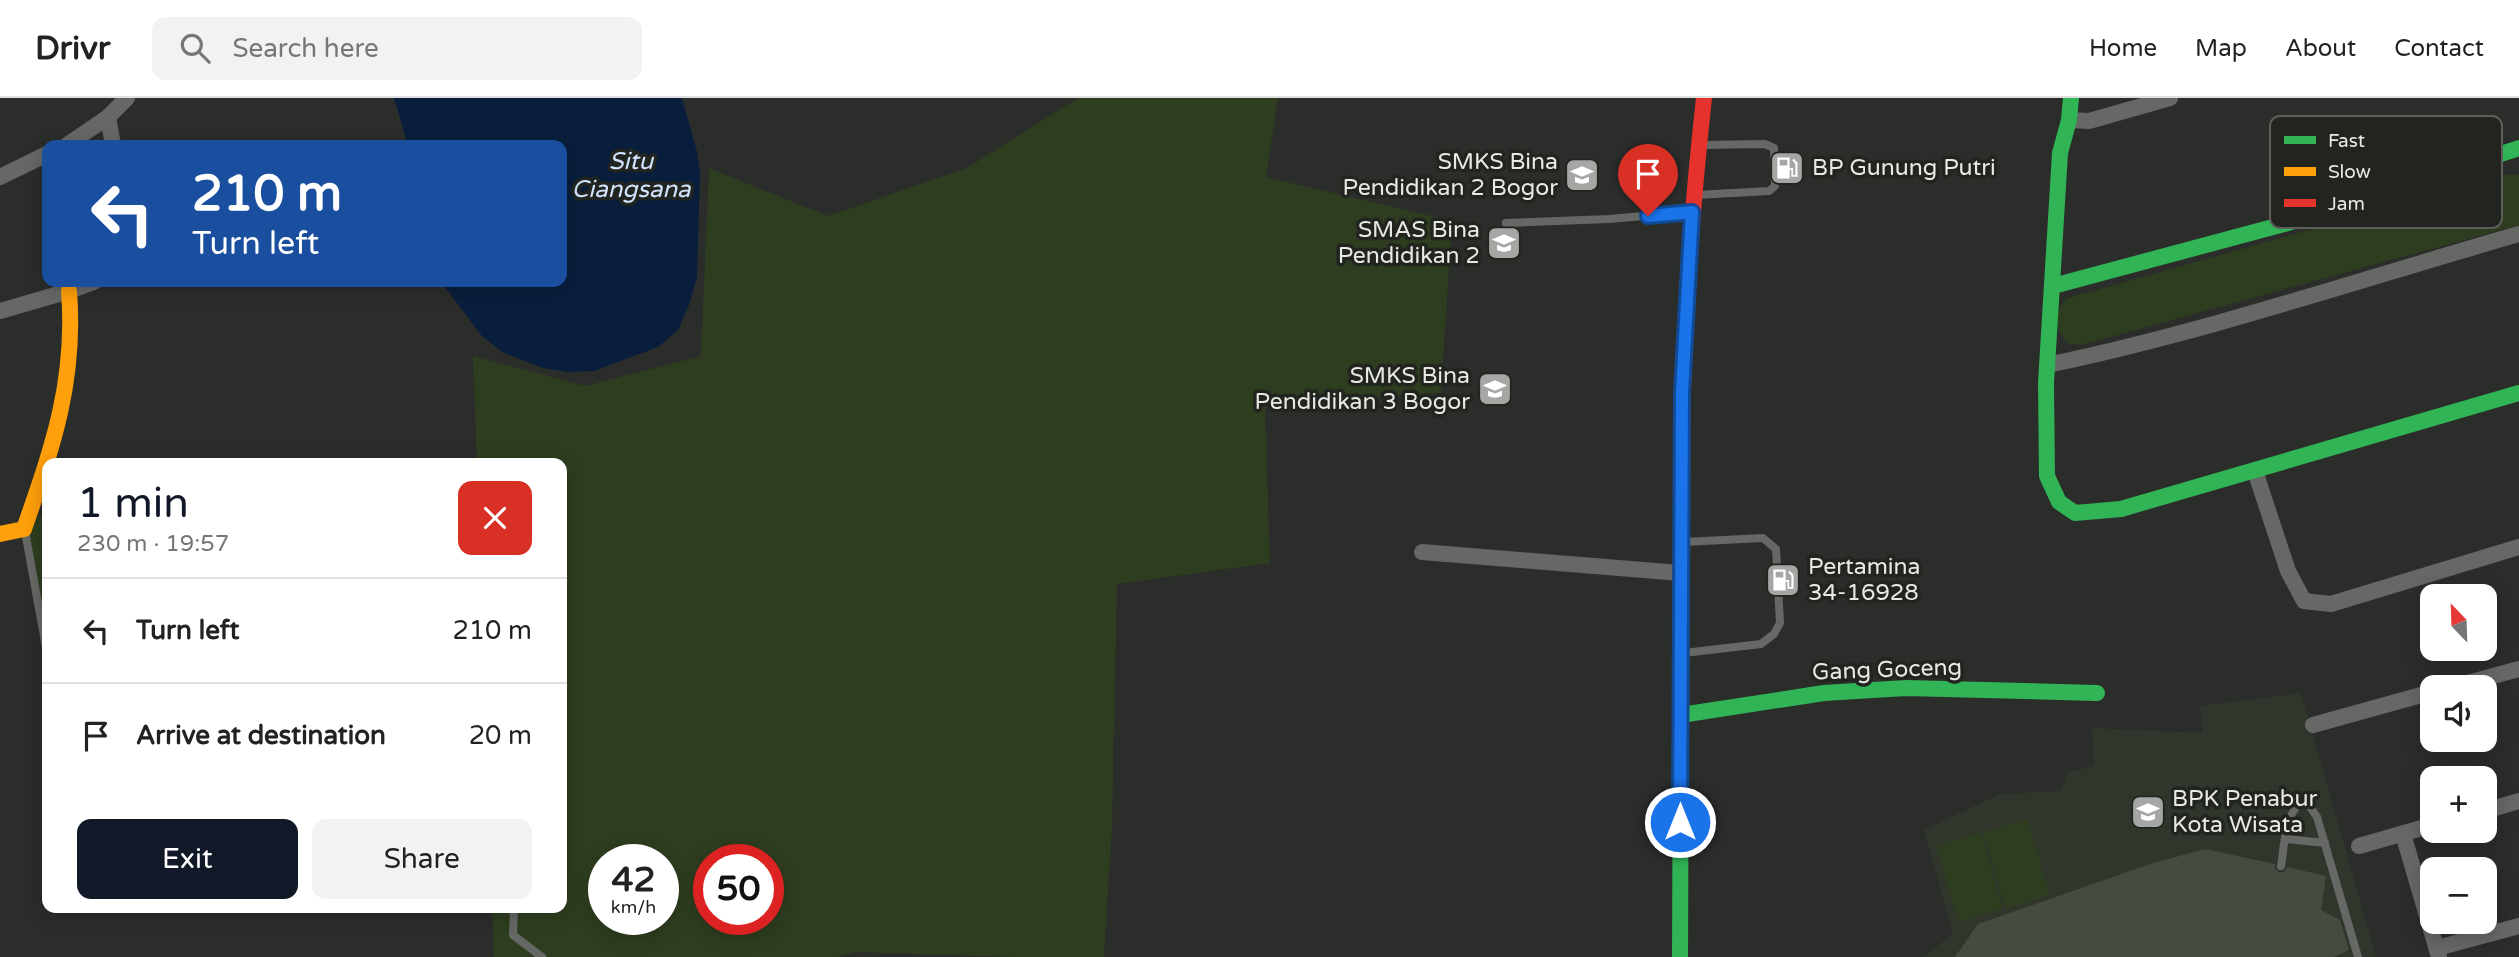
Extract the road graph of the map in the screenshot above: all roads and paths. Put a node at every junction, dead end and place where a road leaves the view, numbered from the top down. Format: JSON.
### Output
{"nodes":[{"id":1,"x":127,"y":98,"type":"edge"},
{"id":2,"x":1704,"y":98,"type":"edge"},
{"id":3,"x":2071,"y":98,"type":"edge"},
{"id":4,"x":2170,"y":98,"type":"edge"},
{"id":5,"x":108,"y":117,"type":"junction"},
{"id":6,"x":2069,"y":120,"type":"junction"},
{"id":7,"x":74,"y":140,"type":"edge"},
{"id":8,"x":112,"y":140,"type":"edge"},
{"id":9,"x":1699,"y":145,"type":"junction"},
{"id":10,"x":2519,"y":148,"type":"edge"},
{"id":11,"x":2502,"y":154,"type":"edge"},
{"id":12,"x":42,"y":157,"type":"edge"},
{"id":13,"x":0,"y":177,"type":"edge"},
{"id":14,"x":1693,"y":203,"type":"junction"},
{"id":15,"x":1506,"y":223,"type":"dead end"},
{"id":16,"x":2270,"y":228,"type":"edge"},
{"id":17,"x":2519,"y":234,"type":"edge"},
{"id":18,"x":2053,"y":286,"type":"junction"},
{"id":19,"x":80,"y":287,"type":"edge"},
{"id":20,"x":69,"y":291,"type":"junction"},
{"id":21,"x":0,"y":311,"type":"edge"},
{"id":22,"x":2047,"y":365,"type":"junction"},
{"id":23,"x":2519,"y":393,"type":"edge"},
{"id":24,"x":49,"y":458,"type":"edge"},
{"id":25,"x":2255,"y":471,"type":"junction"},
{"id":26,"x":42,"y":478,"type":"edge"},
{"id":27,"x":24,"y":528,"type":"junction"},
{"id":28,"x":0,"y":534,"type":"edge"},
{"id":29,"x":1680,"y":542,"type":"junction"},
{"id":30,"x":2519,"y":547,"type":"edge"},
{"id":31,"x":1422,"y":552,"type":"dead end"},
{"id":32,"x":1680,"y":573,"type":"junction"},
{"id":33,"x":42,"y":626,"type":"edge"},
{"id":34,"x":1679,"y":653,"type":"junction"},
{"id":35,"x":2519,"y":668,"type":"edge"},
{"id":36,"x":2494,"y":675,"type":"edge"},
{"id":37,"x":2097,"y":692,"type":"dead end"},
{"id":38,"x":2420,"y":695,"type":"edge"},
{"id":39,"x":1681,"y":715,"type":"junction"},
{"id":40,"x":2313,"y":725,"type":"dead end"},
{"id":41,"x":2519,"y":801,"type":"edge"},
{"id":42,"x":2497,"y":807,"type":"edge"},
{"id":43,"x":2420,"y":829,"type":"edge"},
{"id":44,"x":2403,"y":834,"type":"junction"},
{"id":45,"x":2285,"y":839,"type":"junction"},
{"id":46,"x":2325,"y":843,"type":"junction"},
{"id":47,"x":2359,"y":846,"type":"dead end"},
{"id":48,"x":2281,"y":866,"type":"dead end"},
{"id":49,"x":514,"y":913,"type":"edge"},
{"id":50,"x":2519,"y":926,"type":"edge"},
{"id":51,"x":2438,"y":953,"type":"edge"},
{"id":52,"x":542,"y":957,"type":"edge"},
{"id":53,"x":1680,"y":957,"type":"edge"},
{"id":54,"x":2358,"y":957,"type":"edge"}],
"edges":[{"from":1,"to":5,"type":"street"},
{"from":2,"to":9,"type":"street"},
{"from":3,"to":6,"type":"street"},
{"from":4,"to":6,"type":"street"},
{"from":5,"to":7,"type":"street"},
{"from":5,"to":8,"type":"street"},
{"from":6,"to":18,"type":"street"},
{"from":9,"to":14,"type":"street"},
{"from":9,"to":14,"type":"lane"},
{"from":10,"to":11,"type":"street"},
{"from":12,"to":13,"type":"street"},
{"from":14,"to":15,"type":"lane"},
{"from":14,"to":29,"type":"street"},
{"from":16,"to":18,"type":"street"},
{"from":17,"to":22,"type":"street"},
{"from":18,"to":22,"type":"street"},
{"from":19,"to":20,"type":"street"},
{"from":20,"to":21,"type":"street"},
{"from":20,"to":24,"type":"street"},
{"from":22,"to":25,"type":"street"},
{"from":23,"to":25,"type":"street"},
{"from":25,"to":30,"type":"street"},
{"from":26,"to":27,"type":"street"},
{"from":27,"to":28,"type":"street"},
{"from":27,"to":33,"type":"lane"},
{"from":29,"to":32,"type":"street"},
{"from":29,"to":34,"type":"lane"},
{"from":31,"to":32,"type":"street"},
{"from":32,"to":34,"type":"street"},
{"from":34,"to":39,"type":"street"},
{"from":35,"to":36,"type":"street"},
{"from":37,"to":39,"type":"street","name":"Gang Goceng"},
{"from":38,"to":40,"type":"street"},
{"from":39,"to":53,"type":"street"},
{"from":41,"to":42,"type":"street"},
{"from":43,"to":44,"type":"street"},
{"from":44,"to":47,"type":"street"},
{"from":44,"to":51,"type":"street"},
{"from":45,"to":46,"type":"lane"},
{"from":45,"to":46,"type":"lane"},
{"from":45,"to":48,"type":"lane"},
{"from":46,"to":54,"type":"lane"},
{"from":49,"to":52,"type":"lane"},
{"from":50,"to":51,"type":"street"}]}
